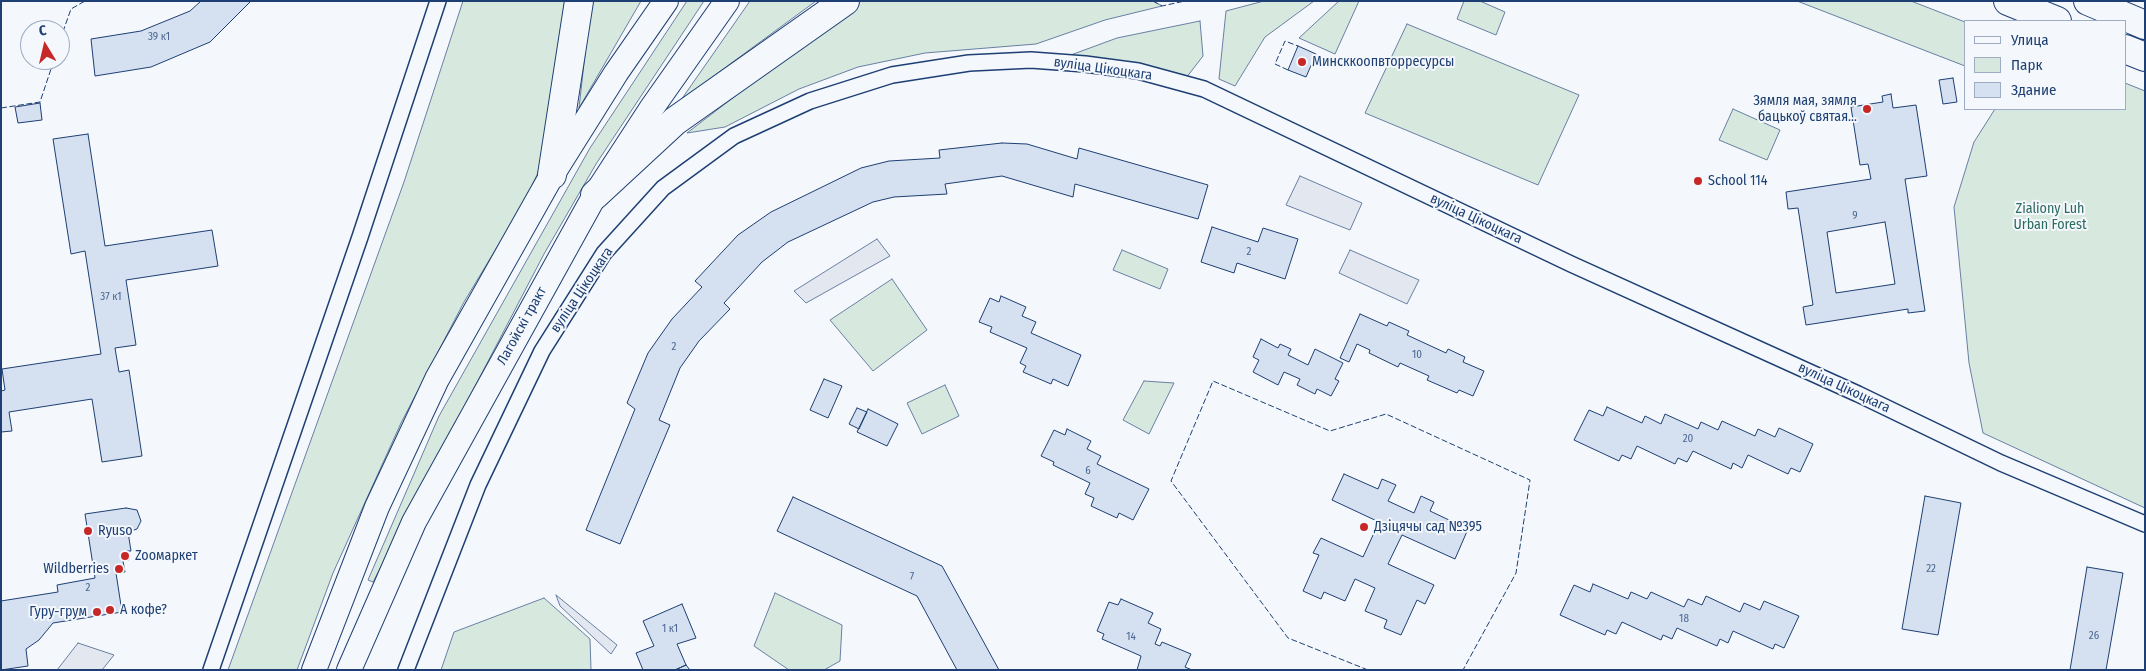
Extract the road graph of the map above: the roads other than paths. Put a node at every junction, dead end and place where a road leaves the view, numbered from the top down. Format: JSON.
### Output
{"nodes":[{"id":1,"x":438,"y":1,"type":"edge"},
{"id":2,"x":579,"y":1,"type":"edge"},
{"id":3,"x":666,"y":1,"type":"edge"},
{"id":4,"x":727,"y":1,"type":"edge"},
{"id":5,"x":845,"y":1,"type":"edge"},
{"id":6,"x":2008,"y":1,"type":"edge"},
{"id":7,"x":2088,"y":1,"type":"edge"},
{"id":8,"x":2055,"y":20,"type":"edge"},
{"id":9,"x":2145,"y":24,"type":"edge"},
{"id":10,"x":2126,"y":49,"type":"edge"},
{"id":11,"x":2145,"y":57,"type":"edge"},
{"id":12,"x":552,"y":175,"type":"junction"},
{"id":13,"x":595,"y":195,"type":"junction"},
{"id":14,"x":2145,"y":524,"type":"edge"},
{"id":15,"x":211,"y":670,"type":"edge"},
{"id":16,"x":314,"y":670,"type":"edge"},
{"id":17,"x":349,"y":670,"type":"edge"},
{"id":18,"x":406,"y":670,"type":"edge"}],
"edges":[{"from":1,"to":15,"type":"street"},
{"from":2,"to":12,"type":"highway"},
{"from":3,"to":12,"type":"main road"},
{"from":4,"to":13,"type":"main road","name":"Лагойскі тракт"},
{"from":5,"to":13,"type":"highway"},
{"from":6,"to":8,"type":"highway"},
{"from":7,"to":9,"type":"highway"},
{"from":10,"to":11,"type":"highway"},
{"from":12,"to":16,"type":"main road"},
{"from":13,"to":17,"type":"main road","name":"Лагойскі тракт"},
{"from":14,"to":18,"type":"street","name":"вуліца Цікоцкага"}]}
